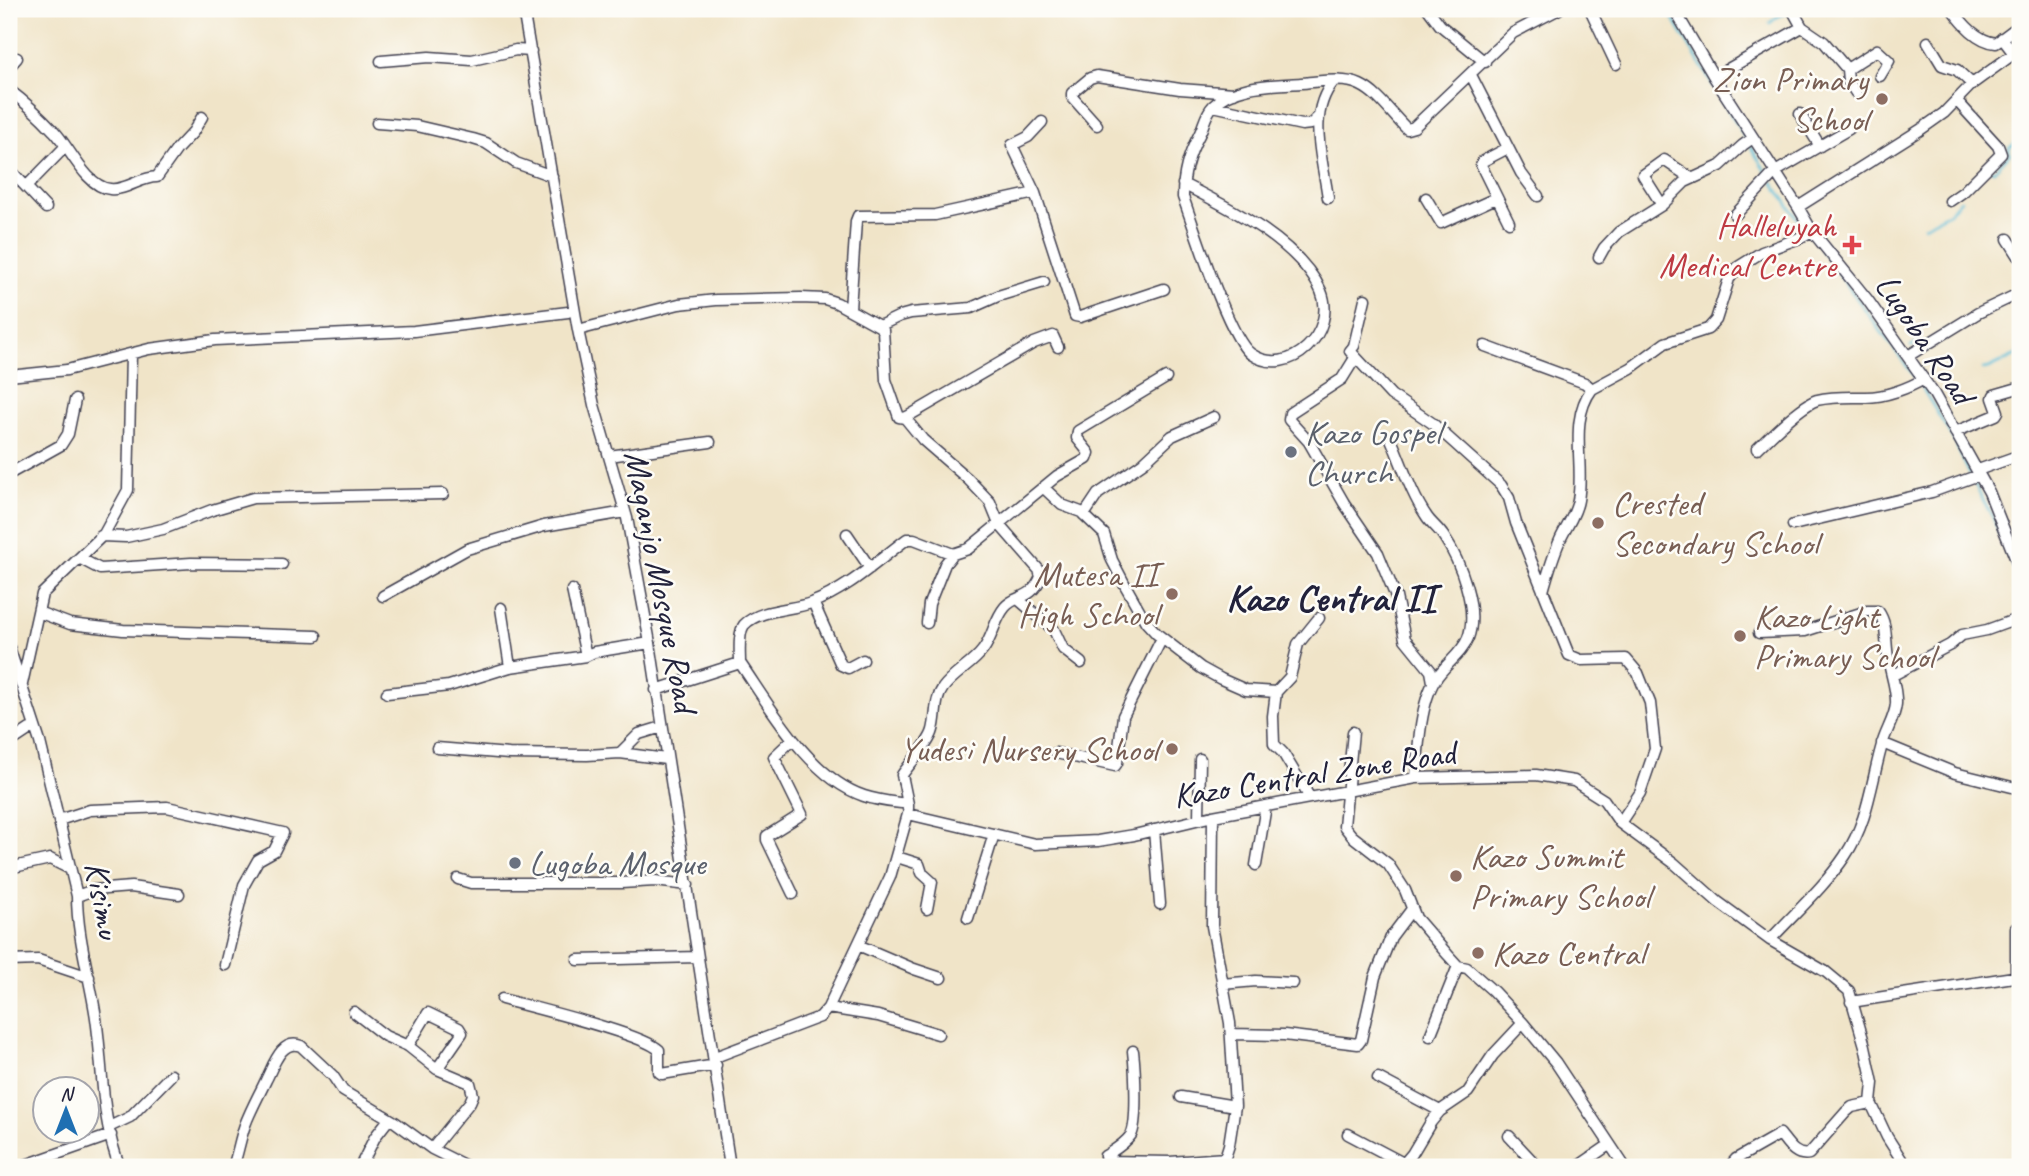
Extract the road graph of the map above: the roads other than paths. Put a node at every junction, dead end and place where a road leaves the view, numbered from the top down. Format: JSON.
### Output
{"nodes":[{"id":1,"x":523,"y":9,"type":"edge"},
{"id":2,"x":1428,"y":9,"type":"edge"},
{"id":3,"x":1559,"y":9,"type":"edge"},
{"id":4,"x":1590,"y":9,"type":"edge"},
{"id":5,"x":1674,"y":9,"type":"edge"},
{"id":6,"x":1793,"y":9,"type":"edge"},
{"id":7,"x":1952,"y":9,"type":"edge"},
{"id":8,"x":2020,"y":25,"type":"edge"},
{"id":9,"x":1802,"y":27,"type":"junction"},
{"id":10,"x":2003,"y":38,"type":"junction"},
{"id":11,"x":1928,"y":42,"type":"dead end"},
{"id":12,"x":531,"y":51,"type":"junction"},
{"id":13,"x":17,"y":58,"type":"dead end"},
{"id":14,"x":381,"y":61,"type":"dead end"},
{"id":15,"x":1485,"y":62,"type":"junction"},
{"id":16,"x":1616,"y":64,"type":"dead end"},
{"id":17,"x":9,"y":67,"type":"edge"},
{"id":18,"x":1847,"y":69,"type":"junction"},
{"id":19,"x":1471,"y":75,"type":"junction"},
{"id":20,"x":1714,"y":76,"type":"junction"},
{"id":21,"x":1880,"y":76,"type":"dead end"},
{"id":22,"x":1334,"y":82,"type":"junction"},
{"id":23,"x":1972,"y":85,"type":"junction"},
{"id":24,"x":9,"y":90,"type":"edge"},
{"id":25,"x":1234,"y":93,"type":"junction"},
{"id":26,"x":1856,"y":93,"type":"dead end"},
{"id":27,"x":1957,"y":101,"type":"junction"},
{"id":28,"x":1213,"y":106,"type":"junction"},
{"id":29,"x":1800,"y":114,"type":"dead end"},
{"id":30,"x":202,"y":117,"type":"dead end"},
{"id":31,"x":1317,"y":118,"type":"junction"},
{"id":32,"x":1042,"y":122,"type":"dead end"},
{"id":33,"x":377,"y":123,"type":"dead end"},
{"id":34,"x":1097,"y":125,"type":"dead end"},
{"id":35,"x":1849,"y":129,"type":"dead end"},
{"id":36,"x":1753,"y":138,"type":"junction"},
{"id":37,"x":1820,"y":146,"type":"junction"},
{"id":38,"x":65,"y":147,"type":"junction"},
{"id":39,"x":1508,"y":148,"type":"junction"},
{"id":40,"x":1775,"y":172,"type":"junction"},
{"id":41,"x":13,"y":173,"type":"dead end"},
{"id":42,"x":552,"y":176,"type":"junction"},
{"id":43,"x":1691,"y":178,"type":"junction"},
{"id":44,"x":1183,"y":184,"type":"junction"},
{"id":45,"x":26,"y":187,"type":"junction"},
{"id":46,"x":1035,"y":193,"type":"junction"},
{"id":47,"x":1538,"y":196,"type":"dead end"},
{"id":48,"x":1328,"y":198,"type":"dead end"},
{"id":49,"x":1426,"y":198,"type":"dead end"},
{"id":50,"x":1496,"y":198,"type":"junction"},
{"id":51,"x":1950,"y":201,"type":"dead end"},
{"id":52,"x":1662,"y":205,"type":"junction"},
{"id":53,"x":1798,"y":207,"type":"junction"},
{"id":54,"x":46,"y":208,"type":"dead end"},
{"id":55,"x":1735,"y":215,"type":"dead end"},
{"id":56,"x":1509,"y":222,"type":"dead end"},
{"id":57,"x":1812,"y":231,"type":"junction"},
{"id":58,"x":2008,"y":239,"type":"dead end"},
{"id":59,"x":1599,"y":257,"type":"dead end"},
{"id":60,"x":2020,"y":258,"type":"edge"},
{"id":61,"x":1044,"y":282,"type":"dead end"},
{"id":62,"x":1164,"y":289,"type":"dead end"},
{"id":63,"x":2020,"y":293,"type":"edge"},
{"id":64,"x":1365,"y":299,"type":"dead end"},
{"id":65,"x":850,"y":309,"type":"junction"},
{"id":66,"x":568,"y":312,"type":"dead end"},
{"id":67,"x":879,"y":326,"type":"junction"},
{"id":68,"x":578,"y":330,"type":"junction"},
{"id":69,"x":1485,"y":346,"type":"dead end"},
{"id":70,"x":1058,"y":347,"type":"dead end"},
{"id":71,"x":131,"y":354,"type":"junction"},
{"id":72,"x":1908,"y":356,"type":"junction"},
{"id":73,"x":1356,"y":358,"type":"junction"},
{"id":74,"x":9,"y":376,"type":"edge"},
{"id":75,"x":1166,"y":378,"type":"dead end"},
{"id":76,"x":1924,"y":380,"type":"junction"},
{"id":77,"x":1592,"y":388,"type":"junction"},
{"id":78,"x":2018,"y":388,"type":"dead end"},
{"id":79,"x":75,"y":400,"type":"dead end"},
{"id":80,"x":1214,"y":417,"type":"dead end"},
{"id":81,"x":905,"y":418,"type":"junction"},
{"id":82,"x":1955,"y":432,"type":"junction"},
{"id":83,"x":1391,"y":439,"type":"dead end"},
{"id":84,"x":710,"y":442,"type":"dead end"},
{"id":85,"x":1757,"y":449,"type":"dead end"},
{"id":86,"x":2020,"y":455,"type":"edge"},
{"id":87,"x":609,"y":456,"type":"junction"},
{"id":88,"x":1979,"y":473,"type":"junction"},
{"id":89,"x":9,"y":474,"type":"edge"},
{"id":90,"x":1044,"y":488,"type":"junction"},
{"id":91,"x":443,"y":494,"type":"dead end"},
{"id":92,"x":625,"y":512,"type":"junction"},
{"id":93,"x":1084,"y":515,"type":"junction"},
{"id":94,"x":999,"y":524,"type":"junction"},
{"id":95,"x":1793,"y":525,"type":"dead end"},
{"id":96,"x":847,"y":534,"type":"dead end"},
{"id":97,"x":100,"y":536,"type":"junction"},
{"id":98,"x":953,"y":554,"type":"junction"},
{"id":99,"x":79,"y":558,"type":"junction"},
{"id":100,"x":282,"y":564,"type":"dead end"},
{"id":101,"x":870,"y":568,"type":"junction"},
{"id":102,"x":2020,"y":570,"type":"edge"},
{"id":103,"x":572,"y":590,"type":"dead end"},
{"id":104,"x":1543,"y":591,"type":"junction"},
{"id":105,"x":383,"y":596,"type":"dead end"},
{"id":106,"x":1019,"y":600,"type":"junction"},
{"id":107,"x":813,"y":602,"type":"junction"},
{"id":108,"x":501,"y":608,"type":"dead end"},
{"id":109,"x":38,"y":612,"type":"junction"},
{"id":110,"x":1319,"y":618,"type":"dead end"},
{"id":111,"x":2020,"y":618,"type":"edge"},
{"id":112,"x":927,"y":623,"type":"dead end"},
{"id":113,"x":1759,"y":633,"type":"dead end"},
{"id":114,"x":316,"y":636,"type":"dead end"},
{"id":115,"x":1162,"y":638,"type":"junction"},
{"id":116,"x":650,"y":643,"type":"junction"},
{"id":117,"x":9,"y":647,"type":"edge"},
{"id":118,"x":586,"y":656,"type":"junction"},
{"id":119,"x":863,"y":660,"type":"dead end"},
{"id":120,"x":740,"y":663,"type":"junction"},
{"id":121,"x":1081,"y":663,"type":"dead end"},
{"id":122,"x":510,"y":667,"type":"junction"},
{"id":123,"x":1893,"y":675,"type":"junction"},
{"id":124,"x":1433,"y":682,"type":"junction"},
{"id":125,"x":656,"y":690,"type":"junction"},
{"id":126,"x":23,"y":691,"type":"junction"},
{"id":127,"x":1276,"y":692,"type":"junction"},
{"id":128,"x":387,"y":693,"type":"dead end"},
{"id":129,"x":662,"y":727,"type":"junction"},
{"id":130,"x":34,"y":729,"type":"junction"},
{"id":131,"x":1353,"y":732,"type":"dead end"},
{"id":132,"x":793,"y":739,"type":"junction"},
{"id":133,"x":9,"y":743,"type":"edge"},
{"id":134,"x":1882,"y":743,"type":"junction"},
{"id":135,"x":436,"y":748,"type":"dead end"},
{"id":136,"x":620,"y":753,"type":"junction"},
{"id":137,"x":1056,"y":753,"type":"dead end"},
{"id":138,"x":666,"y":759,"type":"junction"},
{"id":139,"x":1200,"y":759,"type":"dead end"},
{"id":140,"x":1416,"y":778,"type":"junction"},
{"id":141,"x":2020,"y":789,"type":"edge"},
{"id":142,"x":1349,"y":792,"type":"junction"},
{"id":143,"x":1310,"y":797,"type":"junction"},
{"id":144,"x":1266,"y":806,"type":"junction"},
{"id":145,"x":908,"y":809,"type":"junction"},
{"id":146,"x":1213,"y":816,"type":"junction"},
{"id":147,"x":1199,"y":818,"type":"junction"},
{"id":148,"x":59,"y":820,"type":"junction"},
{"id":149,"x":1620,"y":823,"type":"junction"},
{"id":150,"x":1154,"y":830,"type":"junction"},
{"id":151,"x":994,"y":834,"type":"junction"},
{"id":152,"x":897,"y":857,"type":"junction"},
{"id":153,"x":1256,"y":865,"type":"dead end"},
{"id":154,"x":9,"y":867,"type":"edge"},
{"id":155,"x":70,"y":869,"type":"junction"},
{"id":156,"x":458,"y":879,"type":"dead end"},
{"id":157,"x":688,"y":885,"type":"junction"},
{"id":158,"x":179,"y":894,"type":"dead end"},
{"id":159,"x":793,"y":894,"type":"dead end"},
{"id":160,"x":77,"y":896,"type":"junction"},
{"id":161,"x":1160,"y":904,"type":"dead end"},
{"id":162,"x":927,"y":909,"type":"dead end"},
{"id":163,"x":1412,"y":909,"type":"junction"},
{"id":164,"x":968,"y":918,"type":"dead end"},
{"id":165,"x":2016,"y":928,"type":"dead end"},
{"id":166,"x":1770,"y":940,"type":"junction"},
{"id":167,"x":858,"y":945,"type":"junction"},
{"id":168,"x":698,"y":957,"type":"junction"},
{"id":169,"x":579,"y":960,"type":"dead end"},
{"id":170,"x":9,"y":961,"type":"edge"},
{"id":171,"x":225,"y":965,"type":"dead end"},
{"id":172,"x":1458,"y":965,"type":"junction"},
{"id":173,"x":2018,"y":976,"type":"edge"},
{"id":174,"x":89,"y":977,"type":"junction"},
{"id":175,"x":942,"y":978,"type":"dead end"},
{"id":176,"x":1293,"y":983,"type":"dead end"},
{"id":177,"x":1222,"y":984,"type":"junction"},
{"id":178,"x":502,"y":999,"type":"dead end"},
{"id":179,"x":1851,"y":1002,"type":"junction"},
{"id":180,"x":828,"y":1008,"type":"junction"},
{"id":181,"x":354,"y":1012,"type":"dead end"},
{"id":182,"x":1523,"y":1023,"type":"junction"},
{"id":183,"x":938,"y":1034,"type":"dead end"},
{"id":184,"x":1231,"y":1034,"type":"junction"},
{"id":185,"x":1430,"y":1035,"type":"dead end"},
{"id":186,"x":408,"y":1046,"type":"junction"},
{"id":187,"x":1133,"y":1052,"type":"dead end"},
{"id":188,"x":715,"y":1061,"type":"junction"},
{"id":189,"x":437,"y":1069,"type":"junction"},
{"id":190,"x":172,"y":1075,"type":"dead end"},
{"id":191,"x":1378,"y":1078,"type":"dead end"},
{"id":192,"x":1181,"y":1097,"type":"dead end"},
{"id":193,"x":1871,"y":1103,"type":"junction"},
{"id":194,"x":1235,"y":1106,"type":"junction"},
{"id":195,"x":1440,"y":1111,"type":"junction"},
{"id":196,"x":389,"y":1119,"type":"junction"},
{"id":197,"x":110,"y":1131,"type":"junction"},
{"id":198,"x":1348,"y":1133,"type":"dead end"},
{"id":199,"x":1508,"y":1136,"type":"dead end"},
{"id":200,"x":1609,"y":1145,"type":"junction"},
{"id":201,"x":432,"y":1149,"type":"junction"},
{"id":202,"x":1223,"y":1163,"type":"edge"},
{"id":203,"x":1403,"y":1166,"type":"edge"},
{"id":204,"x":20,"y":1167,"type":"edge"},
{"id":205,"x":120,"y":1167,"type":"edge"},
{"id":206,"x":233,"y":1167,"type":"edge"},
{"id":207,"x":360,"y":1167,"type":"edge"},
{"id":208,"x":468,"y":1167,"type":"edge"},
{"id":209,"x":730,"y":1167,"type":"edge"},
{"id":210,"x":1538,"y":1167,"type":"edge"},
{"id":211,"x":1577,"y":1167,"type":"edge"},
{"id":212,"x":1625,"y":1167,"type":"edge"},
{"id":213,"x":1728,"y":1167,"type":"edge"},
{"id":214,"x":1906,"y":1167,"type":"edge"}],
"edges":[{"from":1,"to":12,"type":"street","name":"Maganjo Mosque Road"},
{"from":2,"to":15,"type":"street"},
{"from":3,"to":15,"type":"street"},
{"from":4,"to":16,"type":"street"},
{"from":5,"to":20,"type":"street","name":"Lugoba Road"},
{"from":6,"to":9,"type":"street"},
{"from":7,"to":10,"type":"street"},
{"from":8,"to":10,"type":"street"},
{"from":9,"to":18,"type":"street"},
{"from":9,"to":20,"type":"street"},
{"from":10,"to":23,"type":"street"},
{"from":11,"to":23,"type":"street"},
{"from":12,"to":14,"type":"street"},
{"from":12,"to":42,"type":"street","name":"Maganjo Mosque Road"},
{"from":13,"to":17,"type":"street"},
{"from":15,"to":19,"type":"street"},
{"from":18,"to":21,"type":"street"},
{"from":18,"to":26,"type":"street"},
{"from":19,"to":22,"type":"street"},
{"from":19,"to":39,"type":"street"},
{"from":20,"to":36,"type":"street","name":"Lugoba Road"},
{"from":22,"to":25,"type":"street"},
{"from":22,"to":31,"type":"street"},
{"from":23,"to":27,"type":"street"},
{"from":24,"to":38,"type":"street"},
{"from":25,"to":28,"type":"street"},
{"from":25,"to":34,"type":"street"},
{"from":27,"to":51,"type":"street"},
{"from":27,"to":53,"type":"street"},
{"from":28,"to":31,"type":"street"},
{"from":28,"to":44,"type":"street"},
{"from":29,"to":37,"type":"street"},
{"from":30,"to":38,"type":"street"},
{"from":31,"to":48,"type":"street"},
{"from":32,"to":46,"type":"street"},
{"from":33,"to":42,"type":"street"},
{"from":35,"to":37,"type":"street"},
{"from":36,"to":40,"type":"street","name":"Lugoba Road"},
{"from":36,"to":43,"type":"street"},
{"from":37,"to":40,"type":"street"},
{"from":38,"to":45,"type":"street"},
{"from":39,"to":47,"type":"street"},
{"from":39,"to":50,"type":"street"},
{"from":40,"to":53,"type":"street","name":"Lugoba Road"},
{"from":40,"to":55,"type":"street"},
{"from":41,"to":45,"type":"street"},
{"from":42,"to":68,"type":"street","name":"Maganjo Mosque Road"},
{"from":43,"to":52,"type":"street"},
{"from":43,"to":52,"type":"street"},
{"from":44,"to":44,"type":"street"},
{"from":45,"to":54,"type":"street"},
{"from":46,"to":62,"type":"street"},
{"from":46,"to":65,"type":"street"},
{"from":49,"to":50,"type":"street"},
{"from":50,"to":56,"type":"street"},
{"from":52,"to":59,"type":"street"},
{"from":53,"to":57,"type":"street","name":"Lugoba Road"},
{"from":57,"to":72,"type":"street","name":"Lugoba Road"},
{"from":57,"to":77,"type":"street"},
{"from":58,"to":60,"type":"street"},
{"from":61,"to":67,"type":"street"},
{"from":63,"to":72,"type":"street"},
{"from":64,"to":73,"type":"street"},
{"from":65,"to":67,"type":"street"},
{"from":65,"to":68,"type":"street"},
{"from":66,"to":71,"type":"street"},
{"from":67,"to":81,"type":"street"},
{"from":68,"to":87,"type":"street","name":"Maganjo Mosque Road"},
{"from":69,"to":77,"type":"street"},
{"from":70,"to":81,"type":"street"},
{"from":71,"to":74,"type":"street"},
{"from":71,"to":97,"type":"street"},
{"from":72,"to":76,"type":"street","name":"Lugoba Road"},
{"from":73,"to":104,"type":"street"},
{"from":73,"to":124,"type":"street"},
{"from":75,"to":90,"type":"street"},
{"from":76,"to":82,"type":"street","name":"Lugoba Road"},
{"from":76,"to":85,"type":"street"},
{"from":77,"to":104,"type":"street"},
{"from":78,"to":82,"type":"street"},
{"from":79,"to":89,"type":"street"},
{"from":80,"to":93,"type":"street"},
{"from":81,"to":94,"type":"street"},
{"from":82,"to":88,"type":"street","name":"Lugoba Road"},
{"from":83,"to":124,"type":"street"},
{"from":84,"to":87,"type":"street"},
{"from":86,"to":88,"type":"street"},
{"from":87,"to":92,"type":"street","name":"Maganjo Mosque Road"},
{"from":88,"to":95,"type":"street"},
{"from":88,"to":102,"type":"street","name":"Lugoba Road"},
{"from":90,"to":93,"type":"street"},
{"from":90,"to":94,"type":"street"},
{"from":91,"to":97,"type":"street"},
{"from":92,"to":105,"type":"street"},
{"from":92,"to":116,"type":"street","name":"Maganjo Mosque Road"},
{"from":93,"to":115,"type":"street"},
{"from":94,"to":98,"type":"street"},
{"from":94,"to":106,"type":"street"},
{"from":96,"to":101,"type":"street"},
{"from":97,"to":99,"type":"street"},
{"from":98,"to":101,"type":"street"},
{"from":98,"to":112,"type":"street"},
{"from":99,"to":100,"type":"street"},
{"from":99,"to":109,"type":"street"},
{"from":101,"to":107,"type":"street"},
{"from":103,"to":118,"type":"street"},
{"from":104,"to":149,"type":"street"},
{"from":106,"to":121,"type":"street"},
{"from":106,"to":145,"type":"street"},
{"from":107,"to":119,"type":"street"},
{"from":107,"to":120,"type":"street"},
{"from":108,"to":122,"type":"street"},
{"from":109,"to":114,"type":"street"},
{"from":109,"to":126,"type":"street"},
{"from":110,"to":127,"type":"street"},
{"from":111,"to":123,"type":"street"},
{"from":113,"to":123,"type":"street"},
{"from":115,"to":127,"type":"street"},
{"from":115,"to":137,"type":"street"},
{"from":116,"to":118,"type":"street"},
{"from":116,"to":125,"type":"street","name":"Maganjo Mosque Road"},
{"from":117,"to":126,"type":"street","name":"Kisimu"},
{"from":118,"to":122,"type":"street"},
{"from":120,"to":125,"type":"street"},
{"from":120,"to":132,"type":"street","name":"Kazo Central Zone Road"},
{"from":122,"to":128,"type":"street"},
{"from":123,"to":134,"type":"street"},
{"from":124,"to":140,"type":"street"},
{"from":125,"to":129,"type":"street","name":"Maganjo Mosque Road"},
{"from":126,"to":130,"type":"street","name":"Kisimu"},
{"from":127,"to":143,"type":"street"},
{"from":129,"to":136,"type":"street"},
{"from":129,"to":138,"type":"street","name":"Maganjo Mosque Road"},
{"from":130,"to":133,"type":"street"},
{"from":130,"to":148,"type":"street","name":"Kisimu"},
{"from":131,"to":142,"type":"street"},
{"from":132,"to":145,"type":"street","name":"Kazo Central Zone Road"},
{"from":132,"to":159,"type":"street"},
{"from":134,"to":141,"type":"street"},
{"from":134,"to":166,"type":"street"},
{"from":135,"to":136,"type":"street"},
{"from":136,"to":138,"type":"street"},
{"from":138,"to":157,"type":"street","name":"Maganjo Mosque Road"},
{"from":139,"to":147,"type":"street"},
{"from":140,"to":142,"type":"street","name":"Kazo Central Zone Road"},
{"from":140,"to":149,"type":"street","name":"Kazo Central Zone Road"},
{"from":142,"to":143,"type":"street","name":"Kazo Central Zone Road"},
{"from":142,"to":163,"type":"street"},
{"from":143,"to":144,"type":"street","name":"Kazo Central Zone Road"},
{"from":144,"to":146,"type":"street","name":"Kazo Central Zone Road"},
{"from":144,"to":153,"type":"street"},
{"from":145,"to":151,"type":"street","name":"Kazo Central Zone Road"},
{"from":145,"to":152,"type":"street"},
{"from":146,"to":147,"type":"street","name":"Kazo Central Zone Road"},
{"from":146,"to":177,"type":"street"},
{"from":147,"to":150,"type":"street","name":"Kazo Central Zone Road"},
{"from":148,"to":155,"type":"street","name":"Kisimu"},
{"from":148,"to":171,"type":"street"},
{"from":149,"to":166,"type":"street","name":"Kazo Central Zone Road"},
{"from":150,"to":151,"type":"street","name":"Kazo Central Zone Road"},
{"from":150,"to":161,"type":"street"},
{"from":151,"to":164,"type":"street"},
{"from":152,"to":162,"type":"street"},
{"from":152,"to":167,"type":"street"},
{"from":154,"to":155,"type":"street"},
{"from":155,"to":160,"type":"street","name":"Kisimu"},
{"from":156,"to":157,"type":"street"},
{"from":157,"to":168,"type":"street","name":"Maganjo Mosque Road"},
{"from":158,"to":160,"type":"street"},
{"from":160,"to":174,"type":"street","name":"Kisimu"},
{"from":163,"to":172,"type":"street"},
{"from":163,"to":184,"type":"street"},
{"from":165,"to":173,"type":"street"},
{"from":166,"to":179,"type":"street","name":"Kazo Central Zone Road"},
{"from":167,"to":175,"type":"street"},
{"from":167,"to":180,"type":"street"},
{"from":168,"to":169,"type":"street"},
{"from":168,"to":188,"type":"street","name":"Maganjo Mosque Road"},
{"from":170,"to":174,"type":"street"},
{"from":172,"to":182,"type":"street"},
{"from":172,"to":185,"type":"street"},
{"from":173,"to":179,"type":"street"},
{"from":174,"to":197,"type":"street","name":"Kisimu"},
{"from":176,"to":177,"type":"street"},
{"from":177,"to":184,"type":"street"},
{"from":178,"to":188,"type":"street"},
{"from":179,"to":193,"type":"street","name":"Kazo Central Zone Road"},
{"from":180,"to":183,"type":"street"},
{"from":180,"to":188,"type":"street"},
{"from":181,"to":186,"type":"street"},
{"from":182,"to":195,"type":"street"},
{"from":182,"to":200,"type":"street"},
{"from":184,"to":194,"type":"street"},
{"from":186,"to":189,"type":"street"},
{"from":186,"to":189,"type":"street"},
{"from":187,"to":202,"type":"street"},
{"from":188,"to":209,"type":"street","name":"Maganjo Mosque Road"},
{"from":189,"to":201,"type":"street"},
{"from":190,"to":197,"type":"street"},
{"from":191,"to":195,"type":"street"},
{"from":192,"to":194,"type":"street"},
{"from":193,"to":213,"type":"street"},
{"from":193,"to":214,"type":"street","name":"Kazo Central Zone Road"},
{"from":194,"to":202,"type":"street"},
{"from":195,"to":203,"type":"street"},
{"from":196,"to":201,"type":"street"},
{"from":196,"to":206,"type":"street"},
{"from":196,"to":207,"type":"street"},
{"from":197,"to":204,"type":"street"},
{"from":197,"to":205,"type":"street","name":"Kisimu"},
{"from":198,"to":203,"type":"street"},
{"from":199,"to":210,"type":"street"},
{"from":200,"to":211,"type":"street"},
{"from":200,"to":212,"type":"street"},
{"from":201,"to":208,"type":"street"}]}
